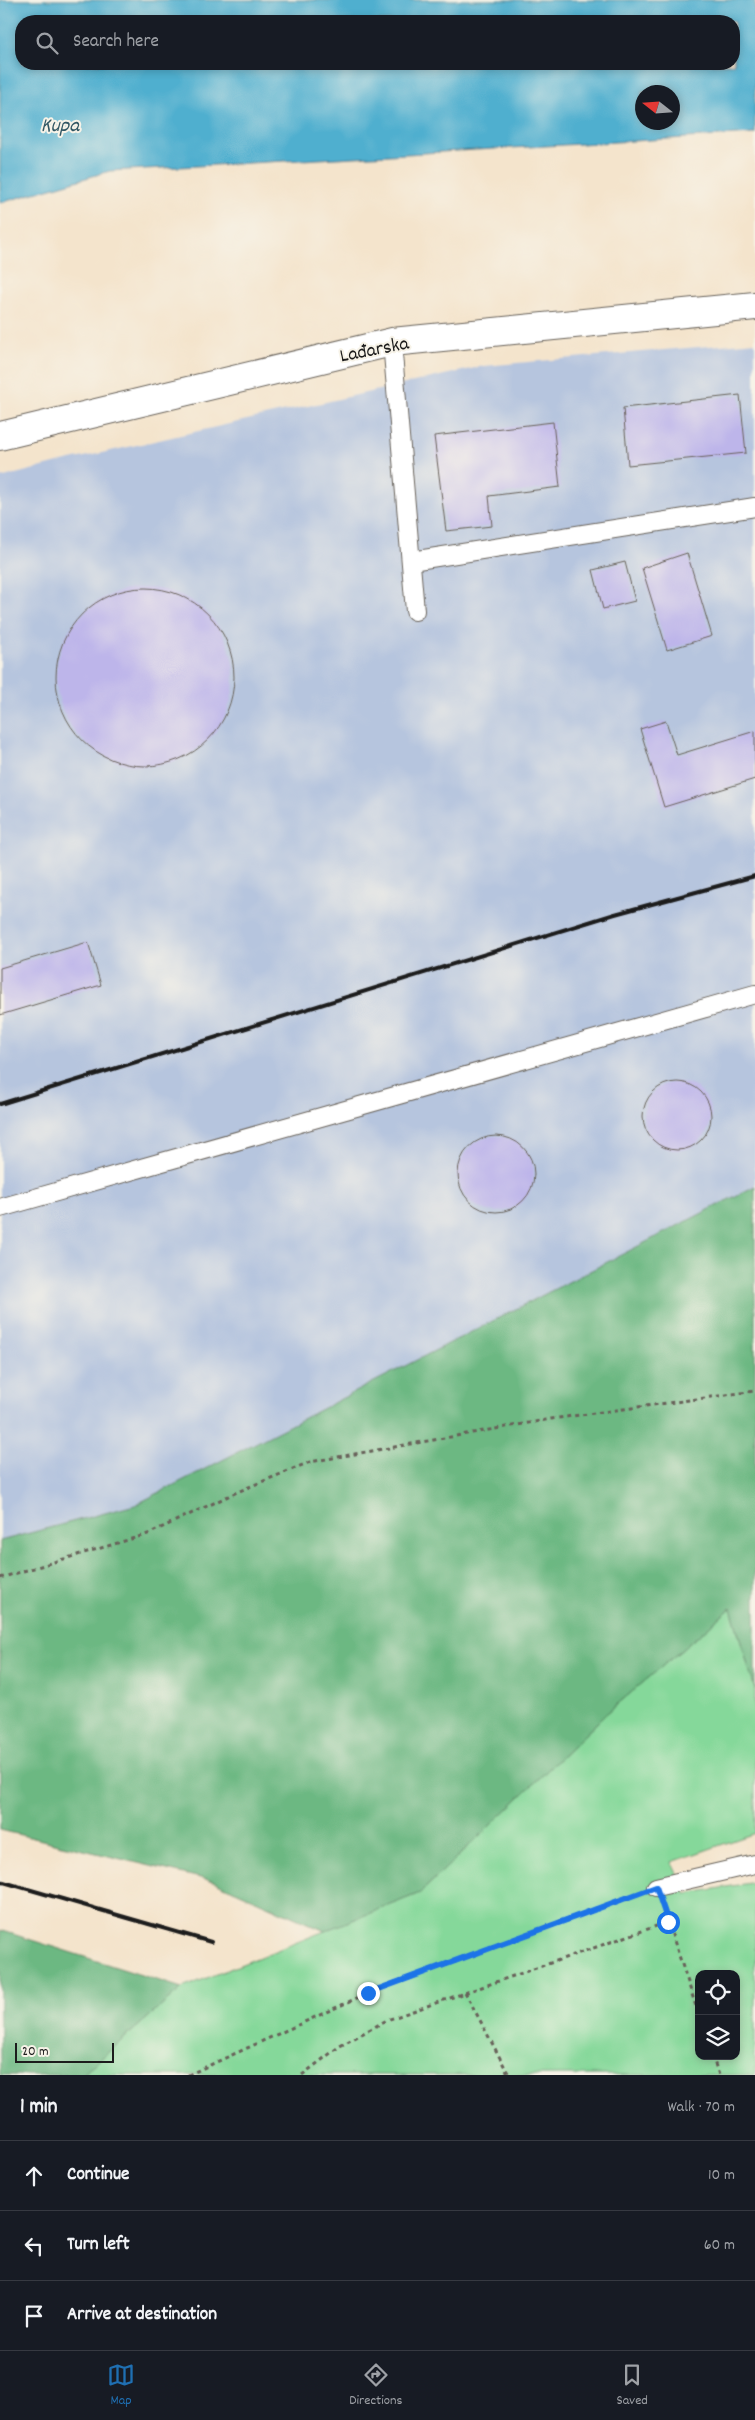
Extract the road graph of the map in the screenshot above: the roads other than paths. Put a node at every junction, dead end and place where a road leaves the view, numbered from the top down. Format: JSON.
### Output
{"nodes":[{"id":1,"x":755,"y":306,"type":"edge"},
{"id":2,"x":392,"y":342,"type":"junction"},
{"id":3,"x":0,"y":436,"type":"edge"},
{"id":4,"x":755,"y":507,"type":"edge"},
{"id":5,"x":410,"y":561,"type":"junction"},
{"id":6,"x":415,"y":611,"type":"dead end"},
{"id":7,"x":755,"y":994,"type":"edge"},
{"id":8,"x":0,"y":1208,"type":"edge"},
{"id":9,"x":755,"y":1864,"type":"edge"},
{"id":10,"x":656,"y":1887,"type":"road end"}],
"edges":[{"from":1,"to":2,"type":"street","name":"Lađarska"},
{"from":2,"to":3,"type":"street","name":"Lađarska"},
{"from":2,"to":5,"type":"lane"},
{"from":4,"to":5,"type":"lane"},
{"from":5,"to":6,"type":"lane"},
{"from":7,"to":8,"type":"lane"},
{"from":9,"to":10,"type":"lane"}]}
